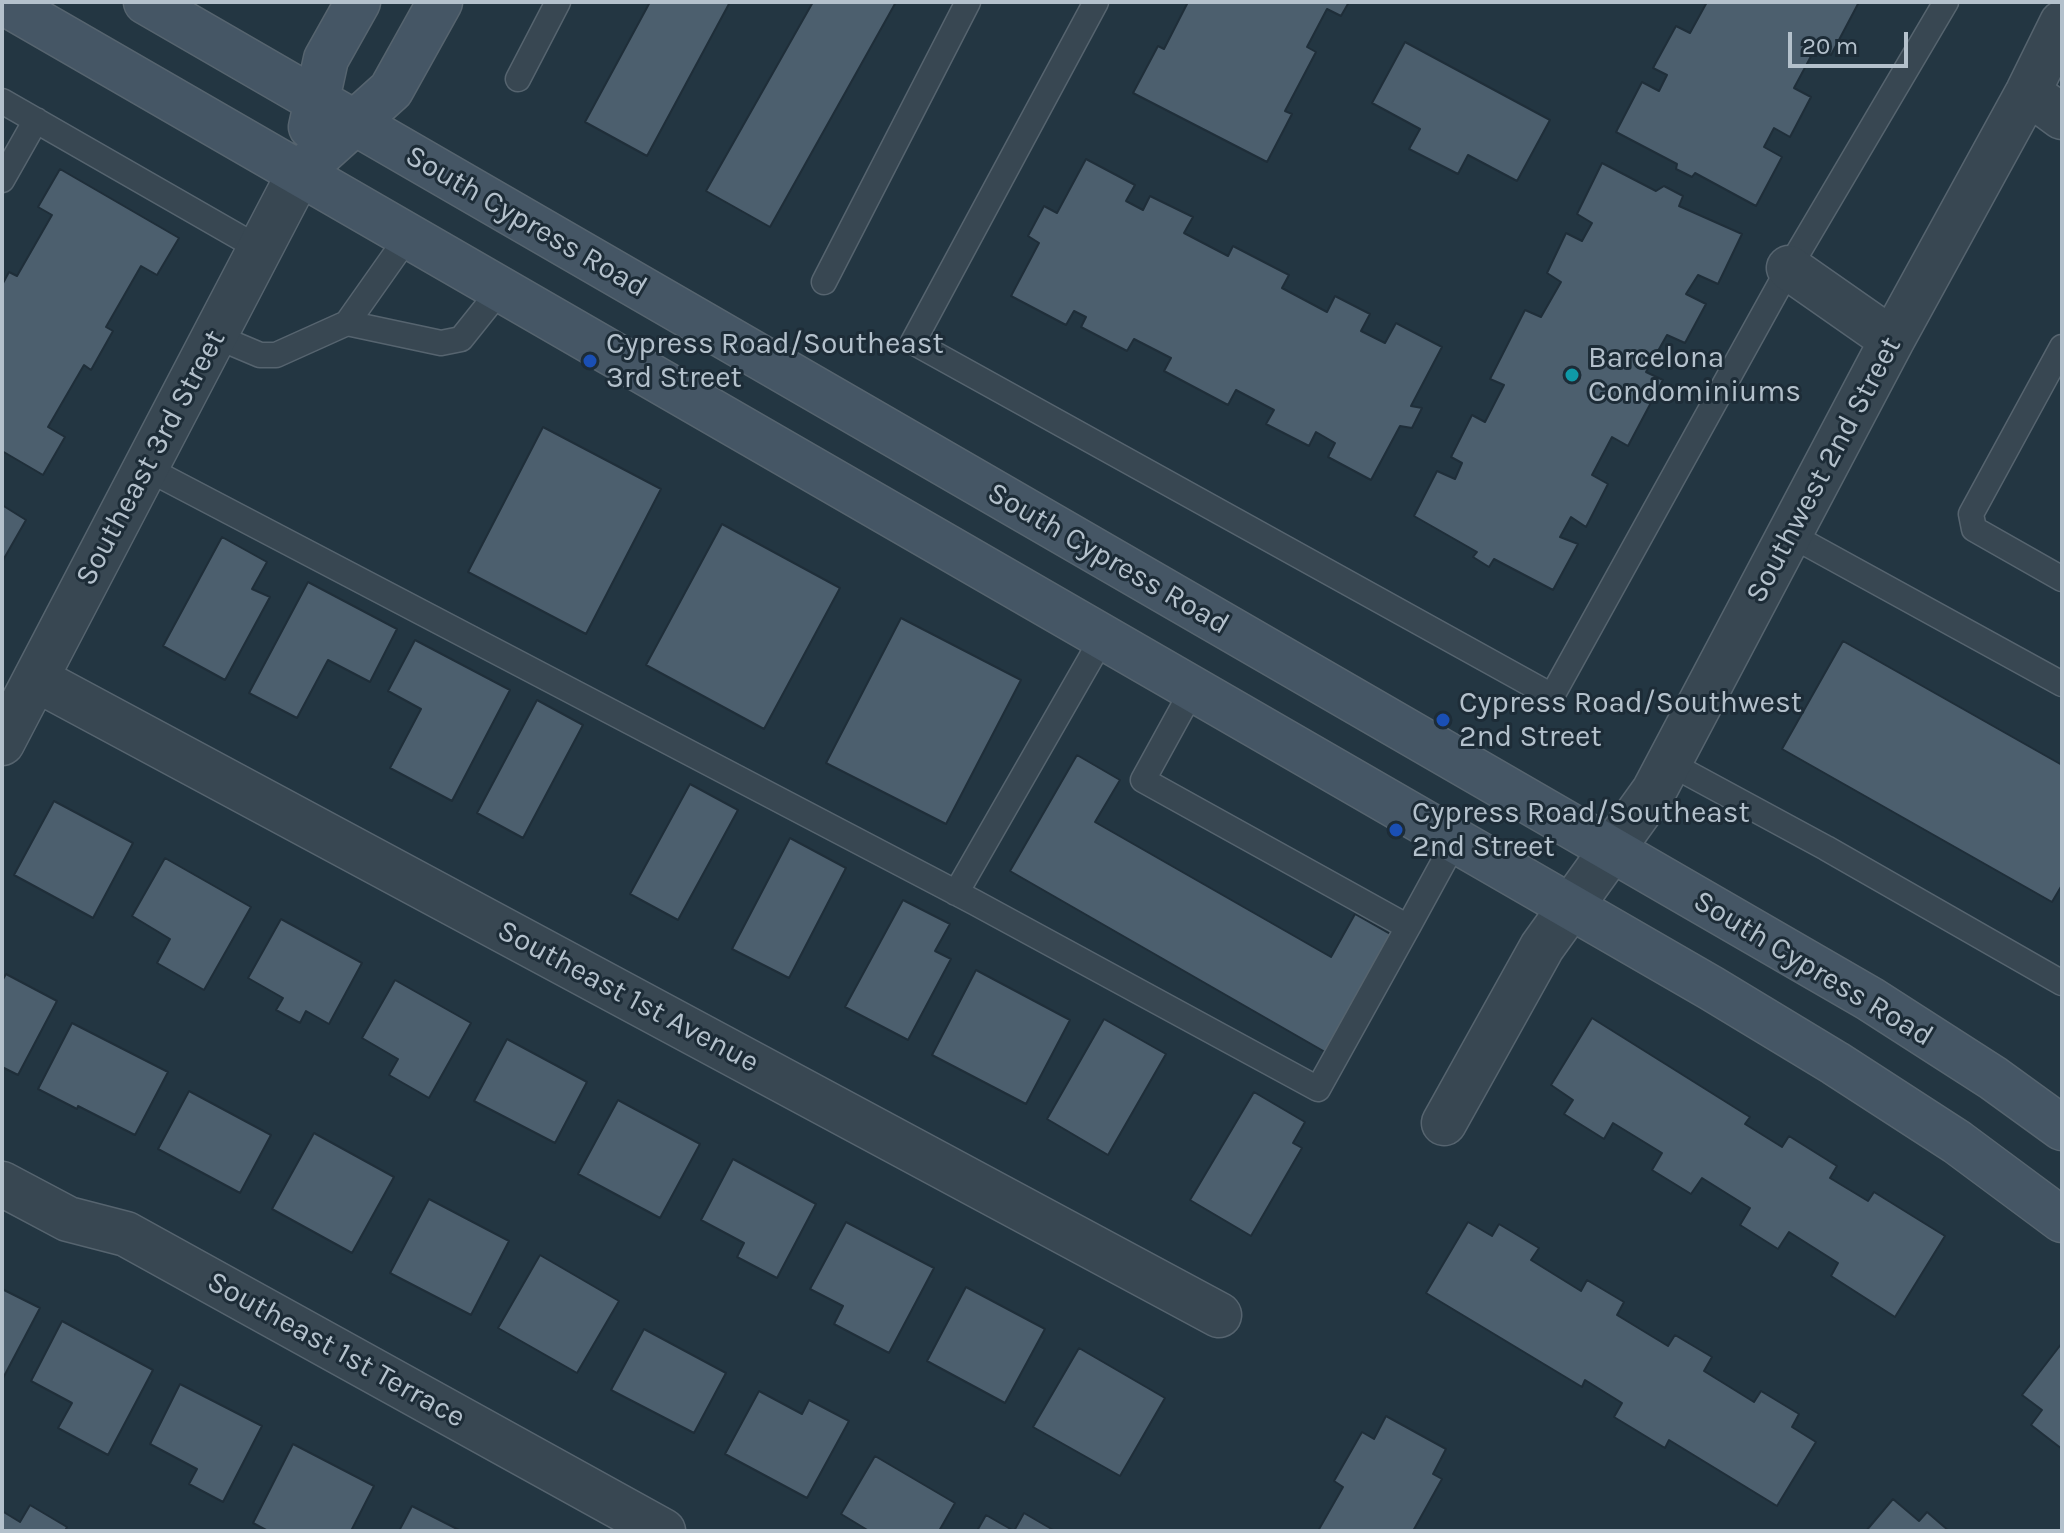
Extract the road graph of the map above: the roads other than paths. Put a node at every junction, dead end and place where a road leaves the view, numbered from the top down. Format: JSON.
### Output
{"nodes":[{"id":1,"x":3,"y":2,"type":"edge"},
{"id":2,"x":146,"y":2,"type":"edge"},
{"id":3,"x":358,"y":2,"type":"edge"},
{"id":4,"x":440,"y":2,"type":"edge"},
{"id":5,"x":558,"y":2,"type":"edge"},
{"id":6,"x":968,"y":2,"type":"edge"},
{"id":7,"x":1096,"y":2,"type":"edge"},
{"id":8,"x":1946,"y":2,"type":"edge"},
{"id":9,"x":2062,"y":23,"type":"edge"},
{"id":10,"x":518,"y":79,"type":"dead end"},
{"id":11,"x":317,"y":100,"type":"junction"},
{"id":12,"x":2,"y":101,"type":"edge"},
{"id":13,"x":2045,"y":104,"type":"edge"},
{"id":14,"x":36,"y":120,"type":"junction"},
{"id":15,"x":355,"y":124,"type":"junction"},
{"id":16,"x":300,"y":172,"type":"junction"},
{"id":17,"x":2,"y":180,"type":"edge"},
{"id":18,"x":409,"y":235,"type":"junction"},
{"id":19,"x":260,"y":249,"type":"junction"},
{"id":20,"x":1789,"y":268,"type":"junction"},
{"id":21,"x":824,"y":282,"type":"dead end"},
{"id":22,"x":501,"y":289,"type":"junction"},
{"id":23,"x":347,"y":323,"type":"junction"},
{"id":24,"x":215,"y":336,"type":"junction"},
{"id":25,"x":1892,"y":340,"type":"junction"},
{"id":26,"x":2062,"y":347,"type":"edge"},
{"id":27,"x":146,"y":468,"type":"junction"},
{"id":28,"x":1789,"y":534,"type":"junction"},
{"id":29,"x":2062,"y":579,"type":"edge"},
{"id":30,"x":1103,"y":637,"type":"junction"},
{"id":31,"x":36,"y":679,"type":"junction"},
{"id":32,"x":2062,"y":684,"type":"edge"},
{"id":33,"x":1193,"y":689,"type":"junction"},
{"id":34,"x":2,"y":743,"type":"edge"},
{"id":35,"x":1669,"y":763,"type":"junction"},
{"id":36,"x":1455,"y":841,"type":"junction"},
{"id":37,"x":1611,"y":851,"type":"junction"},
{"id":38,"x":956,"y":893,"type":"junction"},
{"id":39,"x":1571,"y":907,"type":"junction"},
{"id":40,"x":1408,"y":927,"type":"junction"},
{"id":41,"x":2062,"y":983,"type":"edge"},
{"id":42,"x":1444,"y":1123,"type":"dead end"},
{"id":43,"x":2062,"y":1128,"type":"edge"},
{"id":44,"x":2,"y":1184,"type":"edge"},
{"id":45,"x":2062,"y":1220,"type":"edge"},
{"id":46,"x":1219,"y":1315,"type":"dead end"},
{"id":47,"x":663,"y":1531,"type":"edge"}],
"edges":[{"from":1,"to":16,"type":"street"},
{"from":2,"to":11,"type":"street","name":"South Cypress Road"},
{"from":3,"to":11,"type":"street"},
{"from":4,"to":15,"type":"street"},
{"from":5,"to":10,"type":"lane"},
{"from":6,"to":21,"type":"lane"},
{"from":7,"to":20,"type":"lane"},
{"from":8,"to":20,"type":"lane"},
{"from":9,"to":13,"type":"street","name":"Southwest 2nd Street"},
{"from":11,"to":15,"type":"street","name":"South Cypress Road"},
{"from":11,"to":16,"type":"street"},
{"from":12,"to":14,"type":"lane"},
{"from":13,"to":25,"type":"street","name":"Southwest 2nd Street"},
{"from":14,"to":17,"type":"lane"},
{"from":14,"to":19,"type":"lane"},
{"from":15,"to":16,"type":"street"},
{"from":15,"to":37,"type":"street","name":"South Cypress Road"},
{"from":16,"to":18,"type":"street"},
{"from":16,"to":19,"type":"street","name":"Southeast 3rd Street"},
{"from":18,"to":22,"type":"street"},
{"from":18,"to":23,"type":"lane"},
{"from":19,"to":24,"type":"street","name":"Southeast 3rd Street"},
{"from":20,"to":25,"type":"street"},
{"from":22,"to":23,"type":"lane"},
{"from":22,"to":30,"type":"street"},
{"from":23,"to":24,"type":"lane"},
{"from":24,"to":27,"type":"street","name":"Southeast 3rd Street"},
{"from":25,"to":28,"type":"street","name":"Southwest 2nd Street"},
{"from":26,"to":29,"type":"lane"},
{"from":27,"to":31,"type":"street","name":"Southeast 3rd Street"},
{"from":27,"to":38,"type":"lane"},
{"from":28,"to":32,"type":"lane"},
{"from":28,"to":35,"type":"street","name":"Southwest 2nd Street"},
{"from":30,"to":33,"type":"street"},
{"from":30,"to":38,"type":"lane"},
{"from":31,"to":34,"type":"street","name":"Southeast 3rd Street"},
{"from":31,"to":46,"type":"street","name":"Southeast 1st Avenue"},
{"from":33,"to":36,"type":"street"},
{"from":33,"to":40,"type":"lane"},
{"from":35,"to":37,"type":"street","name":"Southwest 2nd Street"},
{"from":35,"to":41,"type":"lane"},
{"from":36,"to":39,"type":"street"},
{"from":36,"to":40,"type":"lane"},
{"from":37,"to":39,"type":"street","name":"Southwest 2nd Street"},
{"from":37,"to":43,"type":"street","name":"South Cypress Road"},
{"from":38,"to":40,"type":"lane"},
{"from":39,"to":42,"type":"street"},
{"from":39,"to":45,"type":"street"},
{"from":44,"to":47,"type":"street","name":"Southeast 1st Terrace"}]}
